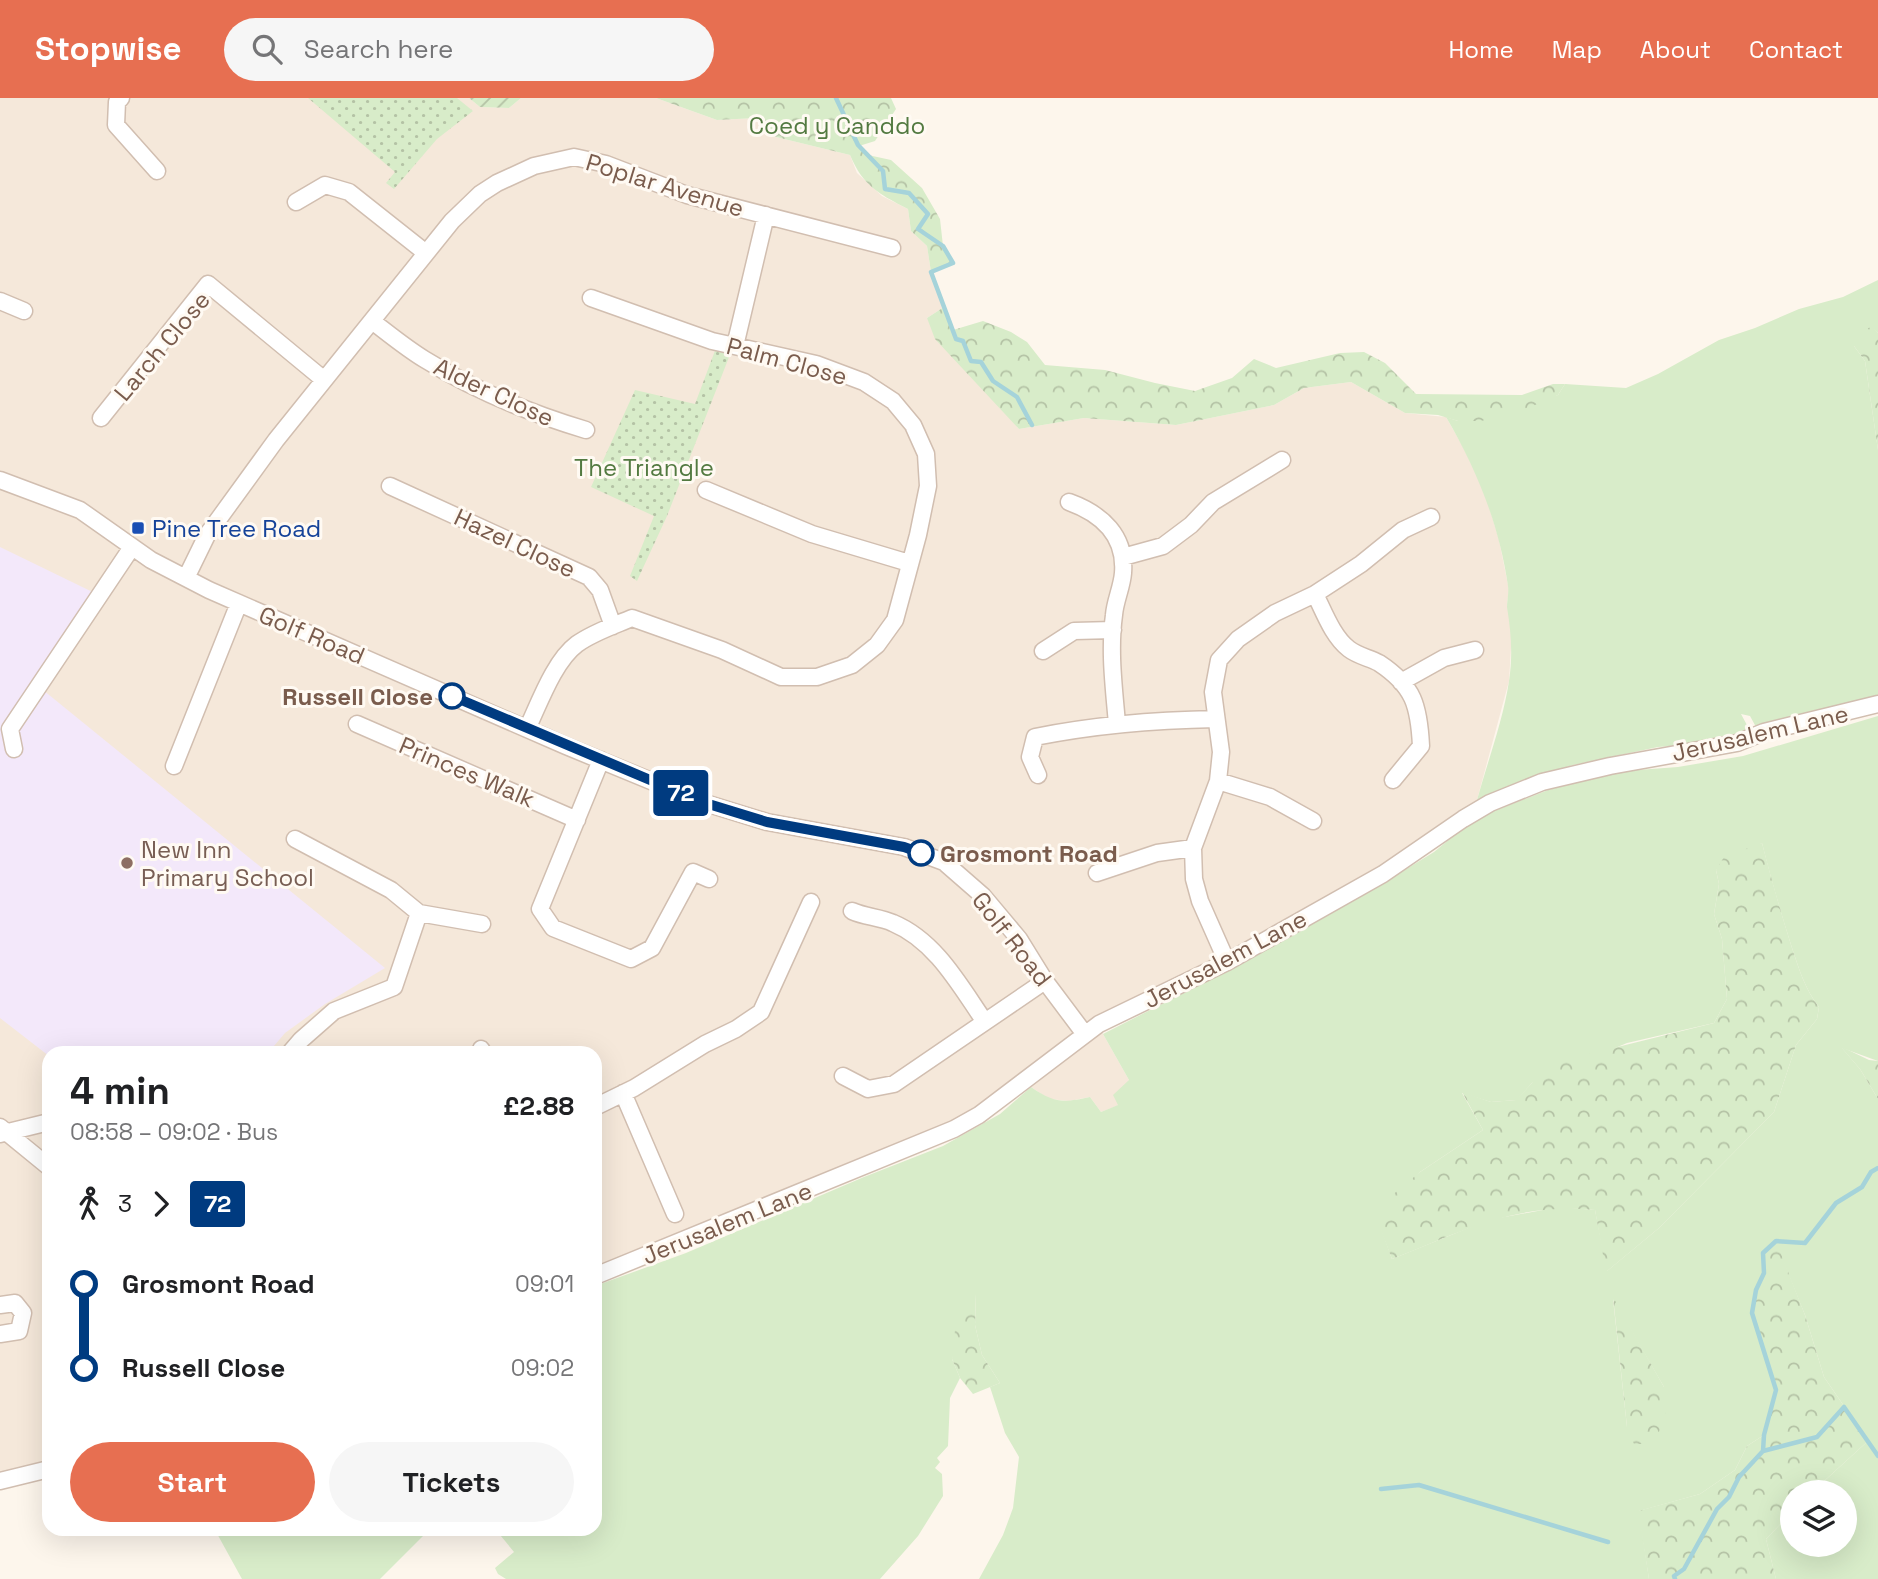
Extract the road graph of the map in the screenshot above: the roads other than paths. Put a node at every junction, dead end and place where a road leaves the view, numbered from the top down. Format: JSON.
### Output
{"nodes":[{"id":1,"x":121,"y":98,"type":"edge"},
{"id":2,"x":157,"y":171,"type":"dead end"},
{"id":3,"x":296,"y":202,"type":"dead end"},
{"id":4,"x":766,"y":215,"type":"junction"},
{"id":5,"x":892,"y":248,"type":"dead end"},
{"id":6,"x":426,"y":253,"type":"junction"},
{"id":7,"x":591,"y":298,"type":"dead end"},
{"id":8,"x":0,"y":301,"type":"edge"},
{"id":9,"x":24,"y":311,"type":"dead end"},
{"id":10,"x":372,"y":321,"type":"junction"},
{"id":11,"x":735,"y":346,"type":"junction"},
{"id":12,"x":323,"y":379,"type":"junction"},
{"id":13,"x":101,"y":418,"type":"dead end"},
{"id":14,"x":586,"y":430,"type":"dead end"},
{"id":15,"x":1282,"y":460,"type":"dead end"},
{"id":16,"x":0,"y":480,"type":"edge"},
{"id":17,"x":390,"y":486,"type":"dead end"},
{"id":18,"x":706,"y":490,"type":"dead end"},
{"id":19,"x":1069,"y":502,"type":"dead end"},
{"id":20,"x":1431,"y":517,"type":"dead end"},
{"id":21,"x":132,"y":547,"type":"junction"},
{"id":22,"x":1123,"y":557,"type":"junction"},
{"id":23,"x":909,"y":563,"type":"junction"},
{"id":24,"x":186,"y":578,"type":"junction"},
{"id":25,"x":1315,"y":594,"type":"junction"},
{"id":26,"x":239,"y":603,"type":"junction"},
{"id":27,"x":613,"y":625,"type":"junction"},
{"id":28,"x":1113,"y":630,"type":"junction"},
{"id":29,"x":1043,"y":650,"type":"dead end"},
{"id":30,"x":1475,"y":650,"type":"dead end"},
{"id":31,"x":1401,"y":682,"type":"junction"},
{"id":32,"x":1878,"y":704,"type":"edge"},
{"id":33,"x":1216,"y":719,"type":"junction"},
{"id":34,"x":357,"y":724,"type":"dead end"},
{"id":35,"x":1116,"y":724,"type":"junction"},
{"id":36,"x":527,"y":729,"type":"junction"},
{"id":37,"x":14,"y":749,"type":"dead end"},
{"id":38,"x":601,"y":761,"type":"junction"},
{"id":39,"x":174,"y":766,"type":"dead end"},
{"id":40,"x":1038,"y":775,"type":"dead end"},
{"id":41,"x":1218,"y":780,"type":"junction"},
{"id":42,"x":1393,"y":780,"type":"dead end"},
{"id":43,"x":577,"y":820,"type":"junction"},
{"id":44,"x":1313,"y":821,"type":"dead end"},
{"id":45,"x":295,"y":839,"type":"dead end"},
{"id":46,"x":1193,"y":848,"type":"junction"},
{"id":47,"x":1097,"y":873,"type":"dead end"},
{"id":48,"x":709,"y":879,"type":"dead end"},
{"id":49,"x":811,"y":902,"type":"dead end"},
{"id":50,"x":852,"y":911,"type":"dead end"},
{"id":51,"x":419,"y":913,"type":"junction"},
{"id":52,"x":482,"y":925,"type":"dead end"},
{"id":53,"x":1227,"y":962,"type":"junction"},
{"id":54,"x":1045,"y":981,"type":"junction"},
{"id":55,"x":985,"y":1022,"type":"junction"},
{"id":56,"x":1084,"y":1033,"type":"junction"},
{"id":57,"x":296,"y":1046,"type":"edge"},
{"id":58,"x":843,"y":1076,"type":"dead end"},
{"id":59,"x":623,"y":1093,"type":"junction"},
{"id":60,"x":602,"y":1104,"type":"edge"},
{"id":61,"x":42,"y":1123,"type":"edge"},
{"id":62,"x":2,"y":1131,"type":"edge"},
{"id":63,"x":42,"y":1162,"type":"edge"},
{"id":64,"x":676,"y":1214,"type":"dead end"},
{"id":65,"x":602,"y":1273,"type":"edge"},
{"id":66,"x":0,"y":1306,"type":"edge"},
{"id":67,"x":0,"y":1335,"type":"edge"},
{"id":68,"x":42,"y":1471,"type":"edge"},
{"id":69,"x":0,"y":1481,"type":"edge"}],
"edges":[{"from":1,"to":2,"type":"street"},
{"from":3,"to":6,"type":"street"},
{"from":4,"to":5,"type":"street","name":"Poplar Avenue"},
{"from":4,"to":6,"type":"street","name":"Poplar Avenue"},
{"from":4,"to":11,"type":"street"},
{"from":6,"to":10,"type":"street"},
{"from":7,"to":11,"type":"street","name":"Palm Close"},
{"from":8,"to":9,"type":"street"},
{"from":10,"to":12,"type":"street"},
{"from":10,"to":14,"type":"street","name":"Alder Close"},
{"from":11,"to":23,"type":"street","name":"Palm Close"},
{"from":12,"to":13,"type":"street","name":"Larch Close"},
{"from":12,"to":24,"type":"street"},
{"from":15,"to":22,"type":"street"},
{"from":16,"to":21,"type":"street","name":"Golf Road"},
{"from":17,"to":27,"type":"street","name":"Hazel Close"},
{"from":18,"to":23,"type":"street"},
{"from":19,"to":22,"type":"street"},
{"from":20,"to":25,"type":"street"},
{"from":21,"to":24,"type":"street","name":"Golf Road"},
{"from":21,"to":37,"type":"street"},
{"from":22,"to":28,"type":"street"},
{"from":23,"to":27,"type":"street","name":"Palm Close"},
{"from":24,"to":26,"type":"street","name":"Golf Road"},
{"from":25,"to":31,"type":"street"},
{"from":25,"to":33,"type":"street"},
{"from":26,"to":36,"type":"street","name":"Golf Road"},
{"from":26,"to":39,"type":"street"},
{"from":27,"to":36,"type":"street"},
{"from":28,"to":29,"type":"street"},
{"from":28,"to":35,"type":"street"},
{"from":30,"to":31,"type":"street"},
{"from":31,"to":42,"type":"street"},
{"from":32,"to":53,"type":"street","name":"Jerusalem Lane"},
{"from":33,"to":35,"type":"street"},
{"from":33,"to":41,"type":"street"},
{"from":34,"to":43,"type":"street","name":"Princes Walk"},
{"from":35,"to":40,"type":"street"},
{"from":36,"to":38,"type":"street","name":"Golf Road"},
{"from":38,"to":43,"type":"street"},
{"from":38,"to":54,"type":"street","name":"Golf Road"},
{"from":41,"to":44,"type":"street"},
{"from":41,"to":46,"type":"street"},
{"from":43,"to":48,"type":"street"},
{"from":45,"to":51,"type":"street"},
{"from":46,"to":47,"type":"street"},
{"from":46,"to":53,"type":"street"},
{"from":49,"to":59,"type":"street"},
{"from":50,"to":55,"type":"street"},
{"from":51,"to":52,"type":"street"},
{"from":51,"to":57,"type":"street"},
{"from":53,"to":56,"type":"street","name":"Jerusalem Lane"},
{"from":54,"to":55,"type":"street"},
{"from":54,"to":56,"type":"street","name":"Golf Road"},
{"from":55,"to":58,"type":"street"},
{"from":56,"to":65,"type":"street","name":"Jerusalem Lane"},
{"from":59,"to":60,"type":"street"},
{"from":59,"to":64,"type":"street"},
{"from":61,"to":62,"type":"street"},
{"from":62,"to":63,"type":"street"},
{"from":66,"to":67,"type":"street"},
{"from":68,"to":69,"type":"street"}]}
